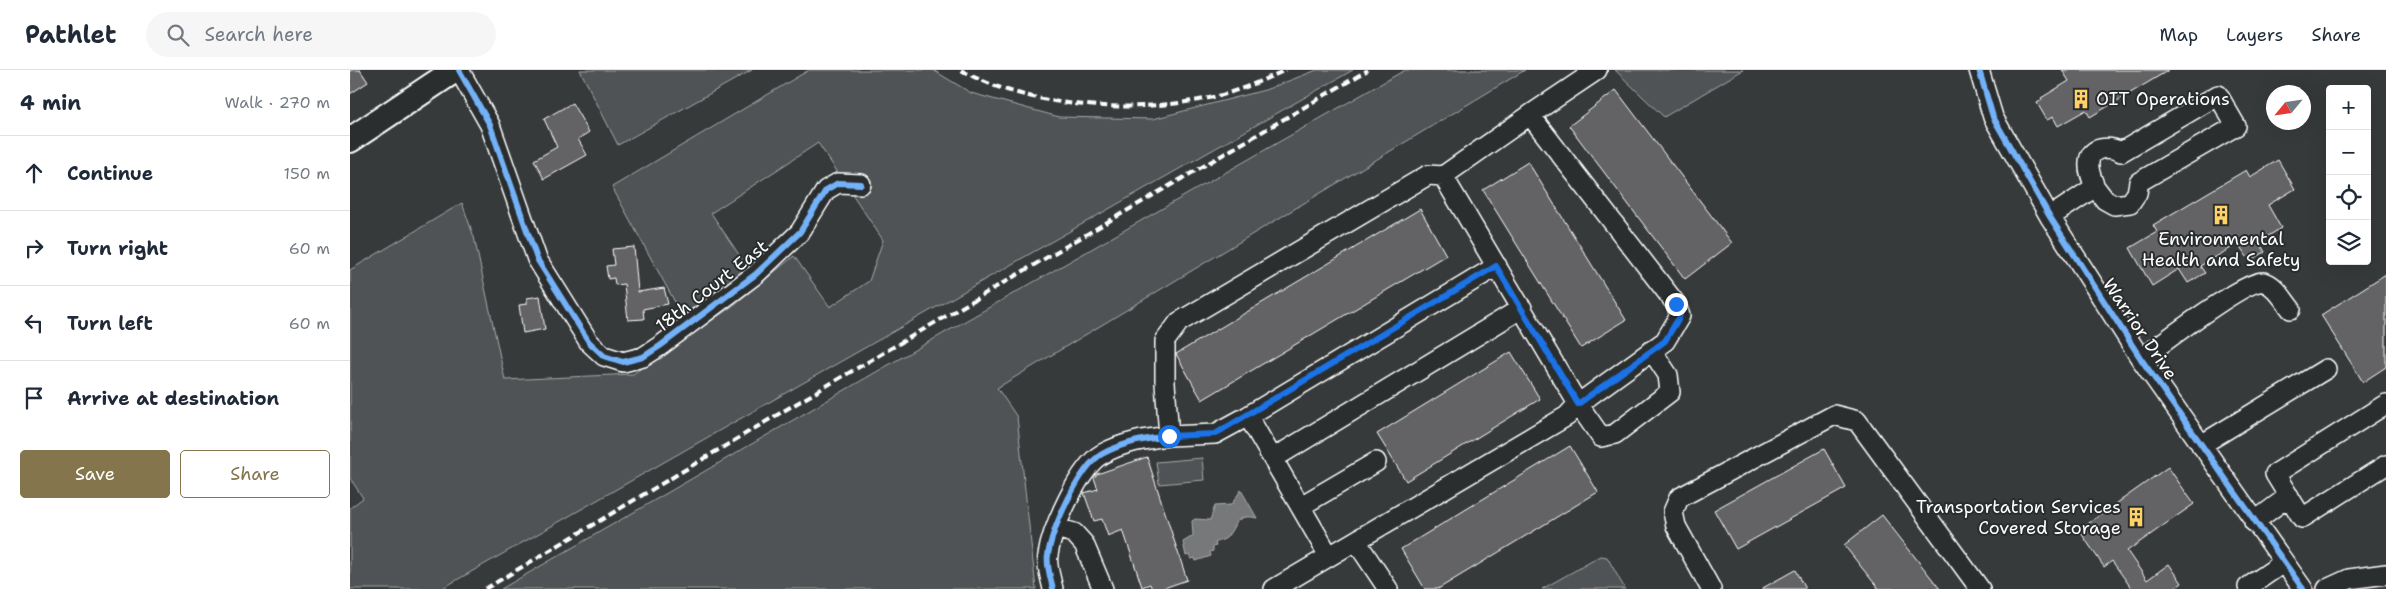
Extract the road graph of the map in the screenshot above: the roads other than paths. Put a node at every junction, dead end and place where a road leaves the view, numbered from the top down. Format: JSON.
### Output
{"nodes":[{"id":1,"x":455,"y":70,"type":"edge"},
{"id":2,"x":459,"y":70,"type":"edge"},
{"id":3,"x":1597,"y":70,"type":"edge"},
{"id":4,"x":1979,"y":70,"type":"edge"},
{"id":5,"x":1530,"y":115,"type":"junction"},
{"id":6,"x":350,"y":140,"type":"edge"},
{"id":7,"x":1443,"y":176,"type":"junction"},
{"id":8,"x":861,"y":184,"type":"dead end"},
{"id":9,"x":2095,"y":187,"type":"junction"},
{"id":10,"x":2050,"y":217,"type":"junction"},
{"id":11,"x":1496,"y":266,"type":"junction"},
{"id":12,"x":1522,"y":308,"type":"junction"},
{"id":13,"x":2291,"y":309,"type":"dead end"},
{"id":14,"x":1652,"y":351,"type":"junction"},
{"id":15,"x":2141,"y":359,"type":"junction"},
{"id":16,"x":2326,"y":369,"type":"dead end"},
{"id":17,"x":1578,"y":404,"type":"junction"},
{"id":18,"x":2386,"y":404,"type":"edge"},
{"id":19,"x":1248,"y":416,"type":"junction"},
{"id":20,"x":1169,"y":436,"type":"junction"},
{"id":21,"x":2201,"y":446,"type":"junction"},
{"id":22,"x":1274,"y":458,"type":"junction"},
{"id":23,"x":1376,"y":462,"type":"dead end"},
{"id":24,"x":2386,"y":466,"type":"edge"},
{"id":25,"x":2289,"y":496,"type":"junction"},
{"id":26,"x":1301,"y":506,"type":"junction"},
{"id":27,"x":2254,"y":522,"type":"junction"},
{"id":28,"x":1056,"y":528,"type":"junction"},
{"id":29,"x":1356,"y":541,"type":"junction"},
{"id":30,"x":1329,"y":556,"type":"junction"},
{"id":31,"x":2283,"y":563,"type":"junction"},
{"id":32,"x":2386,"y":574,"type":"edge"},
{"id":33,"x":2248,"y":587,"type":"dead end"},
{"id":34,"x":1053,"y":589,"type":"edge"},
{"id":35,"x":1103,"y":589,"type":"edge"},
{"id":36,"x":1274,"y":589,"type":"edge"},
{"id":37,"x":1388,"y":589,"type":"edge"},
{"id":38,"x":1711,"y":589,"type":"edge"},
{"id":39,"x":1980,"y":589,"type":"edge"},
{"id":40,"x":2303,"y":589,"type":"edge"},
{"id":41,"x":2327,"y":589,"type":"edge"}],
"edges":[{"from":1,"to":6,"type":"main road"},
{"from":2,"to":8,"type":"street","name":"18th Court East"},
{"from":3,"to":5,"type":"street"},
{"from":4,"to":10,"type":"street","name":"Warrior Drive"},
{"from":5,"to":7,"type":"street"},
{"from":5,"to":14,"type":"street"},
{"from":7,"to":11,"type":"street"},
{"from":7,"to":20,"type":"street"},
{"from":9,"to":9,"type":"street"},
{"from":9,"to":10,"type":"street"},
{"from":10,"to":15,"type":"street","name":"Warrior Drive"},
{"from":11,"to":12,"type":"street"},
{"from":11,"to":19,"type":"street"},
{"from":12,"to":17,"type":"street"},
{"from":12,"to":22,"type":"street"},
{"from":13,"to":15,"type":"street"},
{"from":14,"to":17,"type":"street"},
{"from":14,"to":17,"type":"street"},
{"from":15,"to":21,"type":"street","name":"Warrior Drive"},
{"from":16,"to":21,"type":"street"},
{"from":17,"to":29,"type":"street"},
{"from":18,"to":25,"type":"street"},
{"from":19,"to":20,"type":"street"},
{"from":19,"to":22,"type":"street"},
{"from":20,"to":28,"type":"street"},
{"from":21,"to":27,"type":"street","name":"Warrior Drive"},
{"from":22,"to":26,"type":"street"},
{"from":23,"to":26,"type":"street"},
{"from":24,"to":25,"type":"street"},
{"from":25,"to":27,"type":"street"},
{"from":26,"to":30,"type":"street"},
{"from":27,"to":31,"type":"street","name":"Warrior Drive"},
{"from":28,"to":34,"type":"street"},
{"from":28,"to":35,"type":"street"},
{"from":29,"to":30,"type":"street"},
{"from":29,"to":37,"type":"street"},
{"from":30,"to":36,"type":"street"},
{"from":31,"to":33,"type":"street"},
{"from":31,"to":40,"type":"street","name":"Warrior Drive"},
{"from":32,"to":41,"type":"street"},
{"from":38,"to":39,"type":"street"}]}
